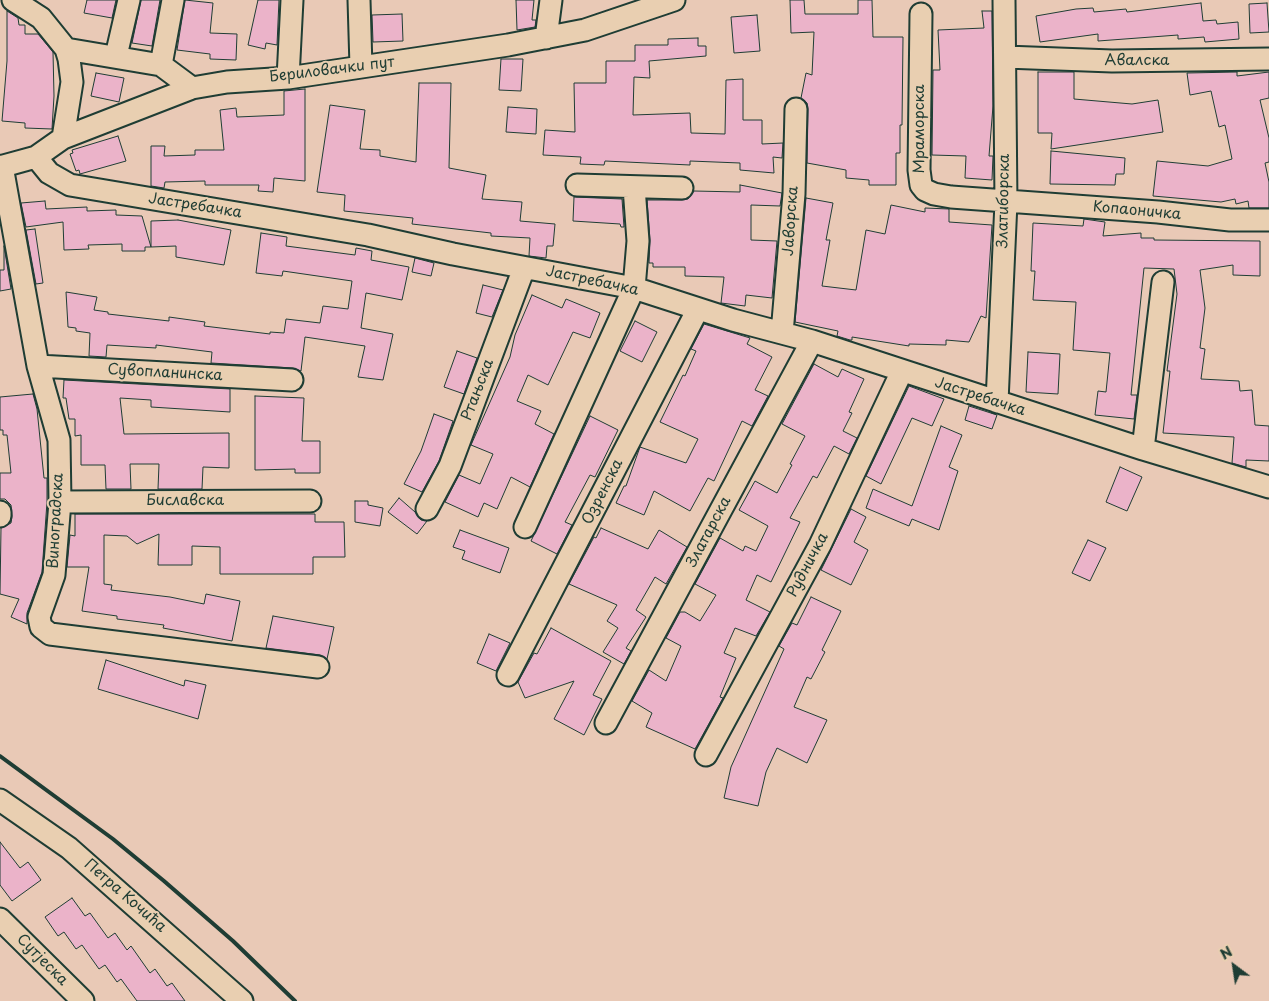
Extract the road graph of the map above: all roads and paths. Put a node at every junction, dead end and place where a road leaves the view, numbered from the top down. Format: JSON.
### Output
{"nodes":[{"id":1,"x":13,"y":0,"type":"edge"},
{"id":2,"x":129,"y":0,"type":"edge"},
{"id":3,"x":174,"y":0,"type":"edge"},
{"id":4,"x":292,"y":0,"type":"edge"},
{"id":5,"x":359,"y":0,"type":"edge"},
{"id":6,"x":551,"y":0,"type":"edge"},
{"id":7,"x":674,"y":0,"type":"edge"},
{"id":8,"x":1004,"y":0,"type":"edge"},
{"id":9,"x":38,"y":6,"type":"edge"},
{"id":10,"x":921,"y":14,"type":"dead end"},
{"id":11,"x":546,"y":38,"type":"junction"},
{"id":12,"x":66,"y":49,"type":"junction"},
{"id":13,"x":116,"y":56,"type":"junction"},
{"id":14,"x":1005,"y":57,"type":"junction"},
{"id":15,"x":1269,"y":59,"type":"edge"},
{"id":16,"x":162,"y":65,"type":"junction"},
{"id":17,"x":361,"y":67,"type":"junction"},
{"id":18,"x":288,"y":78,"type":"junction"},
{"id":19,"x":192,"y":88,"type":"junction"},
{"id":20,"x":796,"y":108,"type":"dead end"},
{"id":21,"x":63,"y":138,"type":"junction"},
{"id":22,"x":36,"y":157,"type":"junction"},
{"id":23,"x":1,"y":166,"type":"edge"},
{"id":24,"x":577,"y":185,"type":"dead end"},
{"id":25,"x":634,"y":186,"type":"junction"},
{"id":26,"x":682,"y":188,"type":"dead end"},
{"id":27,"x":1006,"y":202,"type":"junction"},
{"id":28,"x":1269,"y":220,"type":"edge"},
{"id":29,"x":524,"y":268,"type":"junction"},
{"id":30,"x":1163,"y":282,"type":"dead end"},
{"id":31,"x":634,"y":288,"type":"junction"},
{"id":32,"x":698,"y":309,"type":"junction"},
{"id":33,"x":782,"y":333,"type":"junction"},
{"id":34,"x":812,"y":341,"type":"junction"},
{"id":35,"x":38,"y":366,"type":"junction"},
{"id":36,"x":902,"y":371,"type":"junction"},
{"id":37,"x":292,"y":380,"type":"dead end"},
{"id":38,"x":997,"y":402,"type":"junction"},
{"id":39,"x":1143,"y":449,"type":"junction"},
{"id":40,"x":1269,"y":487,"type":"edge"},
{"id":41,"x":310,"y":500,"type":"dead end"},
{"id":42,"x":60,"y":502,"type":"junction"},
{"id":43,"x":427,"y":509,"type":"dead end"},
{"id":44,"x":525,"y":527,"type":"dead end"},
{"id":45,"x":318,"y":667,"type":"dead end"},
{"id":46,"x":508,"y":675,"type":"dead end"},
{"id":47,"x":606,"y":723,"type":"dead end"},
{"id":48,"x":706,"y":755,"type":"dead end"},
{"id":49,"x":0,"y":800,"type":"edge"},
{"id":50,"x":0,"y":919,"type":"edge"},
{"id":51,"x":83,"y":1001,"type":"edge"},
{"id":52,"x":242,"y":1001,"type":"edge"}],
"edges":[{"from":1,"to":9,"type":"street"},
{"from":2,"to":13,"type":"street"},
{"from":3,"to":16,"type":"street"},
{"from":4,"to":18,"type":"street"},
{"from":5,"to":17,"type":"street"},
{"from":6,"to":11,"type":"street"},
{"from":7,"to":11,"type":"street","name":"Бериловачки пут"},
{"from":8,"to":14,"type":"street","name":"Златиборска"},
{"from":9,"to":12,"type":"street"},
{"from":10,"to":27,"type":"street","name":"Мраморска"},
{"from":11,"to":17,"type":"street","name":"Бериловачки пут"},
{"from":12,"to":13,"type":"street"},
{"from":12,"to":21,"type":"street"},
{"from":13,"to":16,"type":"street"},
{"from":14,"to":15,"type":"street","name":"Авалска"},
{"from":14,"to":27,"type":"street","name":"Златиборска"},
{"from":16,"to":19,"type":"street"},
{"from":17,"to":18,"type":"street","name":"Бериловачки пут"},
{"from":18,"to":19,"type":"street","name":"Бериловачки пут"},
{"from":19,"to":21,"type":"street","name":"Бериловачки пут"},
{"from":20,"to":33,"type":"street","name":"Јаворска"},
{"from":21,"to":22,"type":"street","name":"Бериловачки пут"},
{"from":22,"to":23,"type":"street","name":"Бериловачки пут"},
{"from":22,"to":29,"type":"street","name":"Јастребачка"},
{"from":23,"to":35,"type":"street","name":"Виноградска"},
{"from":24,"to":25,"type":"street"},
{"from":25,"to":26,"type":"street"},
{"from":25,"to":31,"type":"street"},
{"from":27,"to":28,"type":"street","name":"Копаоничка"},
{"from":27,"to":38,"type":"street","name":"Златиборска"},
{"from":29,"to":31,"type":"street","name":"Јастребачка"},
{"from":29,"to":43,"type":"street","name":"Ртањска"},
{"from":30,"to":39,"type":"street"},
{"from":31,"to":32,"type":"street","name":"Јастребачка"},
{"from":31,"to":44,"type":"street"},
{"from":32,"to":33,"type":"street","name":"Јастребачка"},
{"from":32,"to":46,"type":"street","name":"Озренска"},
{"from":33,"to":34,"type":"street","name":"Јастребачка"},
{"from":34,"to":36,"type":"street","name":"Јастребачка"},
{"from":34,"to":47,"type":"street","name":"Златарска"},
{"from":35,"to":37,"type":"street","name":"Сувопланинска"},
{"from":35,"to":42,"type":"street","name":"Виноградска"},
{"from":36,"to":38,"type":"street","name":"Јастребачка"},
{"from":36,"to":48,"type":"street","name":"Рудничка"},
{"from":38,"to":39,"type":"street","name":"Јастребачка"},
{"from":39,"to":40,"type":"street","name":"Јастребачка"},
{"from":41,"to":42,"type":"street","name":"Биславска"},
{"from":42,"to":45,"type":"street","name":"Виноградска"},
{"from":49,"to":52,"type":"street","name":"Петра Кочића"},
{"from":50,"to":51,"type":"street","name":"Сутјеска"}]}
